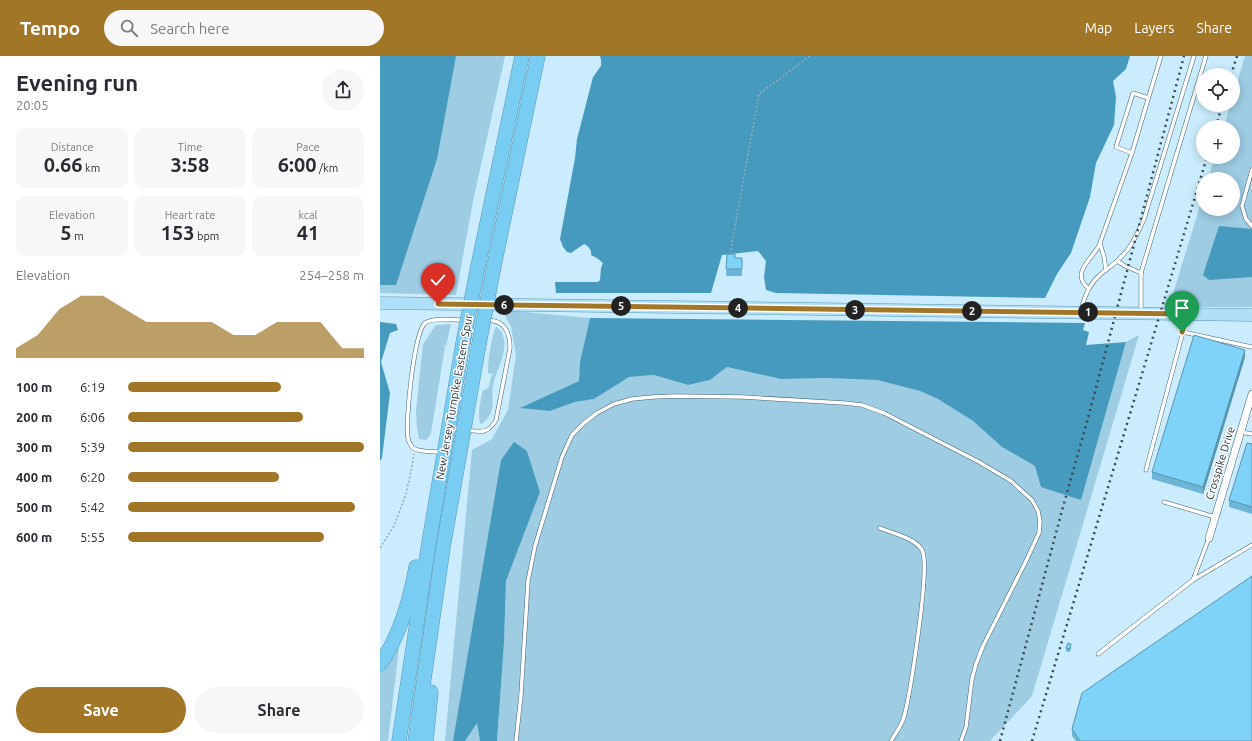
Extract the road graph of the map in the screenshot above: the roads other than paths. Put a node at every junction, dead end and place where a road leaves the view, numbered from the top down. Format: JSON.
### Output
{"nodes":[{"id":1,"x":522,"y":56,"type":"edge"},
{"id":2,"x":538,"y":56,"type":"edge"},
{"id":3,"x":1161,"y":56,"type":"edge"},
{"id":4,"x":1194,"y":56,"type":"edge"},
{"id":5,"x":1206,"y":56,"type":"edge"},
{"id":6,"x":1148,"y":98,"type":"junction"},
{"id":7,"x":1132,"y":153,"type":"junction"},
{"id":8,"x":1252,"y":170,"type":"edge"},
{"id":9,"x":1252,"y":226,"type":"edge"},
{"id":10,"x":1100,"y":243,"type":"junction"},
{"id":11,"x":1117,"y":260,"type":"junction"},
{"id":12,"x":1106,"y":270,"type":"junction"},
{"id":13,"x":1141,"y":273,"type":"junction"},
{"id":14,"x":1088,"y":288,"type":"junction"},
{"id":15,"x":380,"y":303,"type":"edge"},
{"id":16,"x":1081,"y":312,"type":"junction"},
{"id":17,"x":1141,"y":313,"type":"junction"},
{"id":18,"x":1187,"y":314,"type":"junction"},
{"id":19,"x":1252,"y":315,"type":"edge"},
{"id":20,"x":469,"y":320,"type":"dead end"},
{"id":21,"x":476,"y":320,"type":"dead end"},
{"id":22,"x":1182,"y":332,"type":"junction"},
{"id":23,"x":1252,"y":347,"type":"edge"},
{"id":24,"x":1252,"y":394,"type":"edge"},
{"id":25,"x":464,"y":430,"type":"junction"},
{"id":26,"x":1241,"y":432,"type":"junction"},
{"id":27,"x":1252,"y":434,"type":"edge"},
{"id":28,"x":444,"y":452,"type":"junction"},
{"id":29,"x":1146,"y":470,"type":"dead end"},
{"id":30,"x":436,"y":499,"type":"junction"},
{"id":31,"x":1164,"y":502,"type":"dead end"},
{"id":32,"x":1216,"y":517,"type":"junction"},
{"id":33,"x":880,"y":528,"type":"dead end"},
{"id":34,"x":1209,"y":538,"type":"joint"},
{"id":35,"x":1252,"y":545,"type":"edge"},
{"id":36,"x":1194,"y":580,"type":"junction"},
{"id":37,"x":435,"y":599,"type":"junction"},
{"id":38,"x":1098,"y":654,"type":"dead end"},
{"id":39,"x":380,"y":664,"type":"edge"},
{"id":40,"x":399,"y":741,"type":"edge"},
{"id":41,"x":415,"y":741,"type":"edge"},
{"id":42,"x":426,"y":741,"type":"edge"},
{"id":43,"x":516,"y":741,"type":"edge"},
{"id":44,"x":891,"y":741,"type":"edge"},
{"id":45,"x":961,"y":741,"type":"edge"}],
"edges":[{"from":1,"to":28,"type":"highway","name":"New Jersey Turnpike Eastern Spur","bridge":true},
{"from":2,"to":25,"type":"highway","name":"New Jersey Turnpike Eastern Spur","bridge":true},
{"from":3,"to":6,"type":"lane"},
{"from":4,"to":11,"type":"lane"},
{"from":5,"to":13,"type":"lane"},
{"from":6,"to":7,"type":"lane"},
{"from":6,"to":7,"type":"lane"},
{"from":7,"to":10,"type":"lane"},
{"from":8,"to":9,"type":"lane"},
{"from":10,"to":12,"type":"lane"},
{"from":10,"to":14,"type":"lane"},
{"from":11,"to":12,"type":"lane"},
{"from":11,"to":13,"type":"lane"},
{"from":12,"to":14,"type":"lane"},
{"from":13,"to":17,"type":"lane"},
{"from":14,"to":16,"type":"lane"},
{"from":15,"to":16,"type":"main road"},
{"from":16,"to":17,"type":"main road"},
{"from":17,"to":18,"type":"main road"},
{"from":18,"to":19,"type":"main road"},
{"from":18,"to":22,"type":"lane"},
{"from":20,"to":28,"type":"lane"},
{"from":21,"to":25,"type":"lane"},
{"from":22,"to":23,"type":"lane"},
{"from":22,"to":29,"type":"lane"},
{"from":24,"to":26,"type":"street","name":"Crosspike Drive"},
{"from":25,"to":37,"type":"highway","name":"New Jersey Turnpike Eastern Spur"},
{"from":26,"to":27,"type":"lane"},
{"from":26,"to":32,"type":"street","name":"Crosspike Drive"},
{"from":28,"to":30,"type":"highway","name":"New Jersey Turnpike Eastern Spur"},
{"from":30,"to":39,"type":"highway"},
{"from":30,"to":40,"type":"highway","name":"New Jersey Turnpike Eastern Spur"},
{"from":31,"to":32,"type":"lane"},
{"from":32,"to":34,"type":"street","name":"Crosspike Drive"},
{"from":33,"to":44,"type":"lane"},
{"from":34,"to":36,"type":"lane"},
{"from":35,"to":36,"type":"lane"},
{"from":36,"to":38,"type":"lane"},
{"from":37,"to":41,"type":"highway","name":"New Jersey Turnpike Eastern Spur"},
{"from":37,"to":42,"type":"highway"},
{"from":43,"to":45,"type":"lane"}]}
